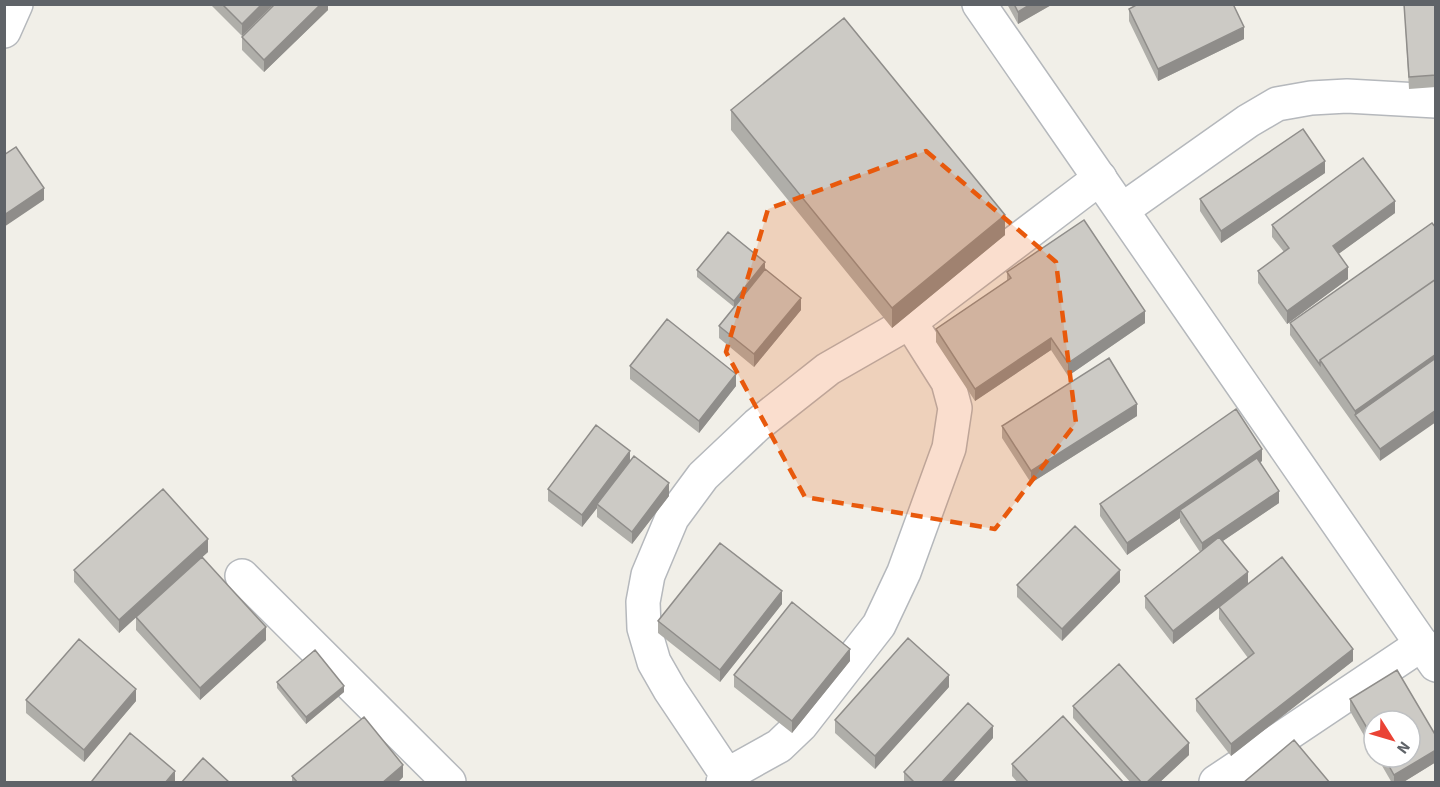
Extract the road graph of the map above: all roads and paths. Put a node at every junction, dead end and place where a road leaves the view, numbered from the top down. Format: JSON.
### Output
{"nodes":[{"id":1,"x":16,"y":4,"type":"edge"},
{"id":2,"x":979,"y":4,"type":"edge"},
{"id":3,"x":4,"y":31,"type":"edge"},
{"id":4,"x":1436,"y":100,"type":"edge"},
{"id":5,"x":1100,"y":178,"type":"junction"},
{"id":6,"x":1122,"y":210,"type":"junction"},
{"id":7,"x":910,"y":322,"type":"junction"},
{"id":8,"x":242,"y":576,"type":"dead end"},
{"id":9,"x":1429,"y":654,"type":"edge"},
{"id":10,"x":725,"y":779,"type":"edge"},
{"id":11,"x":449,"y":783,"type":"edge"},
{"id":12,"x":1216,"y":783,"type":"edge"}],
"edges":[{"from":1,"to":3,"type":"street"},
{"from":2,"to":5,"type":"street"},
{"from":4,"to":6,"type":"street"},
{"from":5,"to":6,"type":"street"},
{"from":5,"to":7,"type":"street"},
{"from":6,"to":9,"type":"street"},
{"from":7,"to":10,"type":"street"},
{"from":7,"to":10,"type":"street"},
{"from":8,"to":11,"type":"street"},
{"from":9,"to":12,"type":"street"}]}
